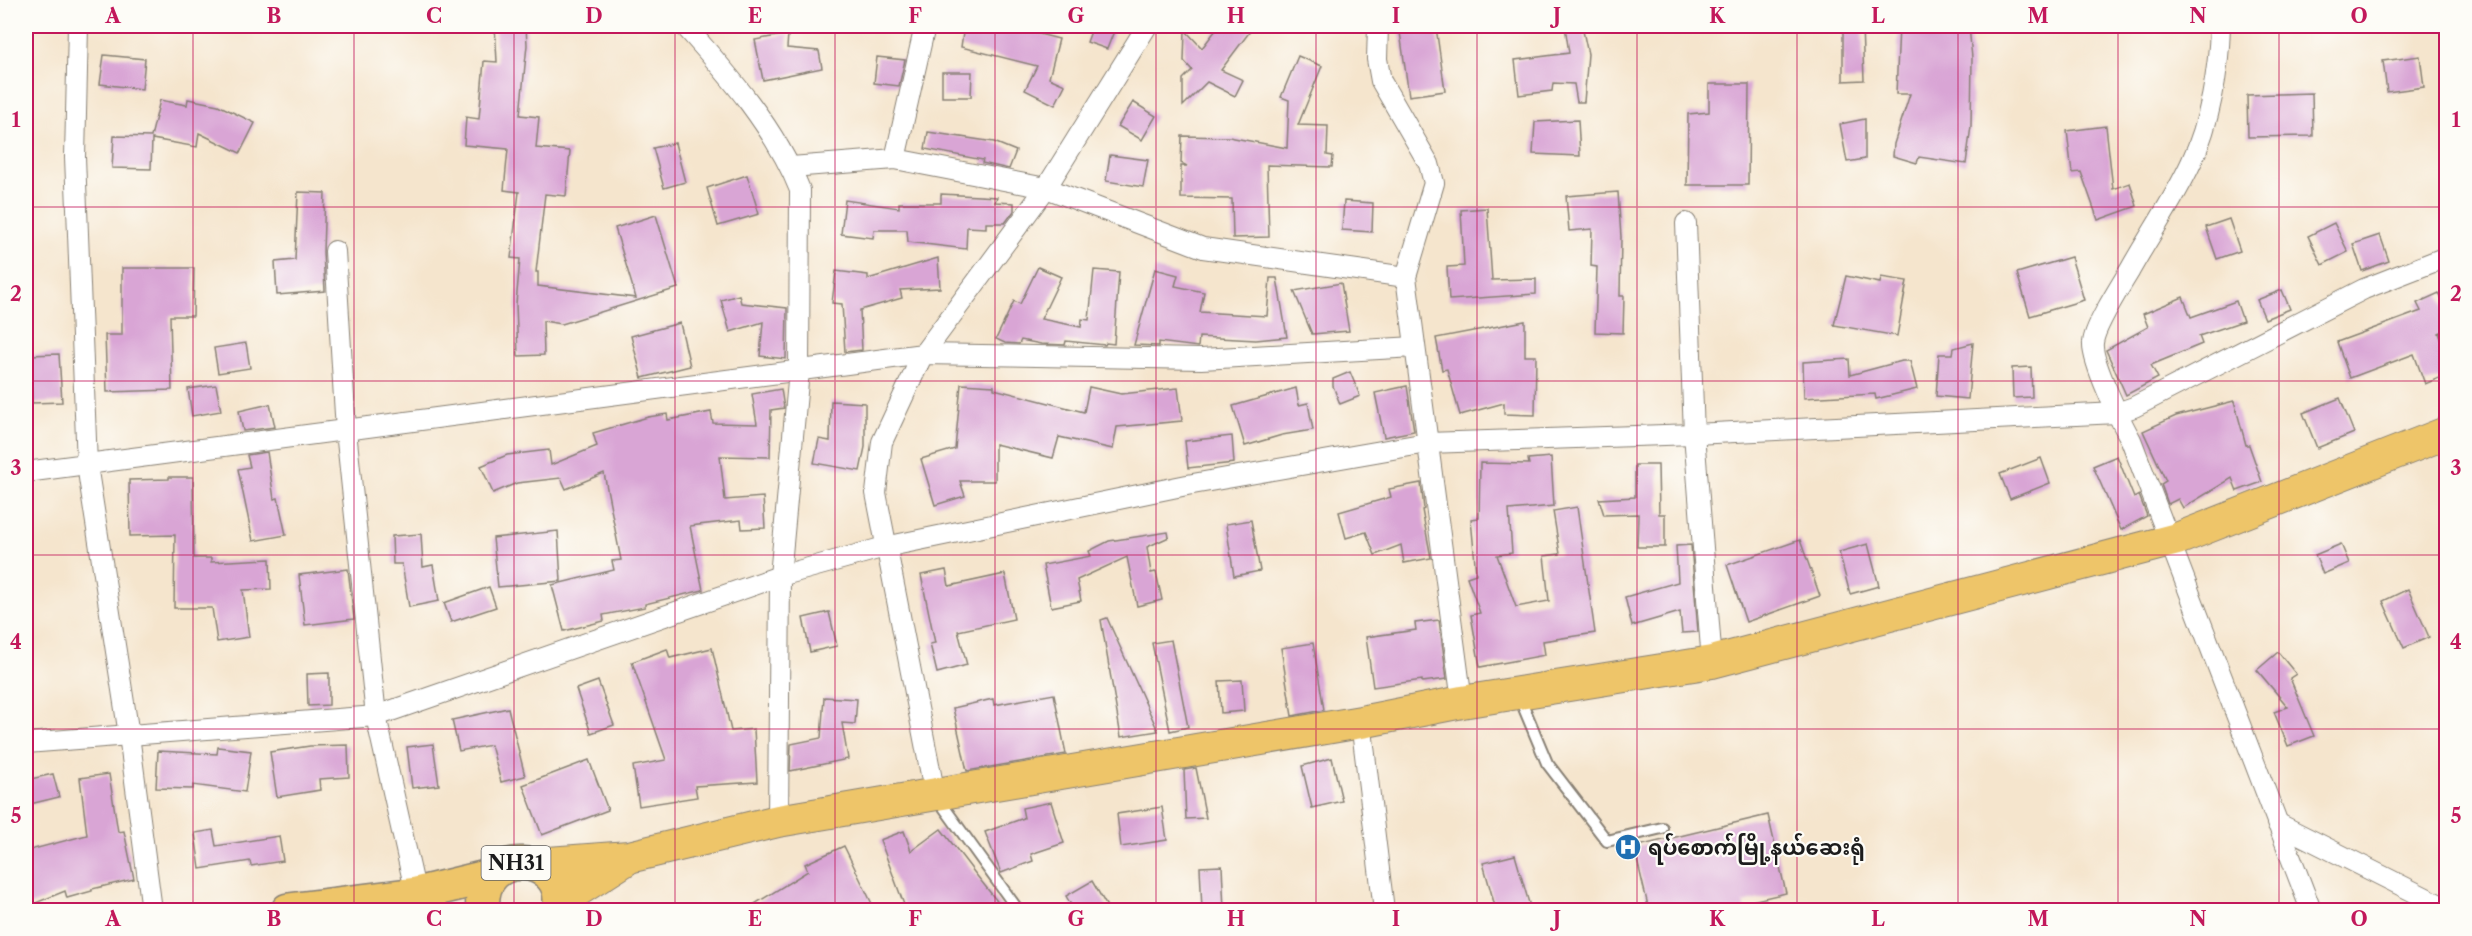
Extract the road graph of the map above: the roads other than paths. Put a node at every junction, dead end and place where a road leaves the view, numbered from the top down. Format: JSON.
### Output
{"nodes":[{"id":1,"x":78,"y":26,"type":"edge"},
{"id":2,"x":685,"y":26,"type":"edge"},
{"id":3,"x":925,"y":26,"type":"edge"},
{"id":4,"x":1147,"y":26,"type":"edge"},
{"id":5,"x":1378,"y":26,"type":"edge"},
{"id":6,"x":2220,"y":26,"type":"edge"},
{"id":7,"x":895,"y":159,"type":"junction"},
{"id":8,"x":791,"y":167,"type":"junction"},
{"id":9,"x":1047,"y":188,"type":"junction"},
{"id":10,"x":1686,"y":223,"type":"dead end"},
{"id":11,"x":335,"y":251,"type":"dead end"},
{"id":12,"x":2446,"y":257,"type":"edge"},
{"id":13,"x":1406,"y":277,"type":"junction"},
{"id":14,"x":1415,"y":346,"type":"junction"},
{"id":15,"x":923,"y":354,"type":"junction"},
{"id":16,"x":799,"y":371,"type":"junction"},
{"id":17,"x":2116,"y":413,"type":"junction"},
{"id":18,"x":346,"y":431,"type":"junction"},
{"id":19,"x":2446,"y":433,"type":"edge"},
{"id":20,"x":1694,"y":435,"type":"junction"},
{"id":21,"x":1427,"y":443,"type":"junction"},
{"id":22,"x":87,"y":465,"type":"junction"},
{"id":23,"x":26,"y":472,"type":"edge"},
{"id":24,"x":2168,"y":541,"type":"junction"},
{"id":25,"x":885,"y":547,"type":"junction"},
{"id":26,"x":780,"y":576,"type":"junction"},
{"id":27,"x":1712,"y":662,"type":"junction"},
{"id":28,"x":1518,"y":693,"type":"junction"},
{"id":29,"x":1462,"y":702,"type":"junction"},
{"id":30,"x":376,"y":716,"type":"junction"},
{"id":31,"x":1361,"y":722,"type":"junction"},
{"id":32,"x":129,"y":735,"type":"junction"},
{"id":33,"x":26,"y":743,"type":"edge"},
{"id":34,"x":935,"y":795,"type":"junction"},
{"id":35,"x":778,"y":822,"type":"junction"},
{"id":36,"x":2277,"y":823,"type":"junction"},
{"id":37,"x":1662,"y":828,"type":"dead end"},
{"id":38,"x":629,"y":857,"type":"junction"},
{"id":39,"x":535,"y":864,"type":"junction"},
{"id":40,"x":490,"y":876,"type":"junction"},
{"id":41,"x":416,"y":894,"type":"junction"},
{"id":42,"x":560,"y":906,"type":"edge"},
{"id":43,"x":2446,"y":908,"type":"edge"},
{"id":44,"x":152,"y":910,"type":"edge"},
{"id":45,"x":288,"y":910,"type":"edge"},
{"id":46,"x":466,"y":910,"type":"edge"},
{"id":47,"x":483,"y":910,"type":"edge"},
{"id":48,"x":1018,"y":910,"type":"edge"},
{"id":49,"x":1384,"y":910,"type":"edge"},
{"id":50,"x":2312,"y":910,"type":"edge"}],
"edges":[{"from":1,"to":22,"type":"street"},
{"from":2,"to":8,"type":"street"},
{"from":3,"to":7,"type":"street"},
{"from":4,"to":9,"type":"street"},
{"from":5,"to":13,"type":"street"},
{"from":6,"to":17,"type":"street"},
{"from":7,"to":8,"type":"street"},
{"from":7,"to":9,"type":"street"},
{"from":8,"to":16,"type":"street"},
{"from":9,"to":13,"type":"street"},
{"from":9,"to":15,"type":"street"},
{"from":10,"to":20,"type":"street"},
{"from":11,"to":18,"type":"street"},
{"from":12,"to":17,"type":"street"},
{"from":13,"to":14,"type":"street"},
{"from":14,"to":15,"type":"street"},
{"from":14,"to":21,"type":"street"},
{"from":15,"to":16,"type":"street"},
{"from":15,"to":25,"type":"street"},
{"from":16,"to":18,"type":"street"},
{"from":16,"to":26,"type":"street"},
{"from":17,"to":20,"type":"street"},
{"from":17,"to":24,"type":"street"},
{"from":18,"to":22,"type":"street"},
{"from":18,"to":30,"type":"street"},
{"from":19,"to":24,"type":"main road"},
{"from":20,"to":21,"type":"street"},
{"from":20,"to":27,"type":"street"},
{"from":21,"to":25,"type":"street"},
{"from":21,"to":29,"type":"street"},
{"from":22,"to":23,"type":"street"},
{"from":22,"to":32,"type":"street"},
{"from":24,"to":27,"type":"main road"},
{"from":24,"to":36,"type":"street"},
{"from":25,"to":26,"type":"street"},
{"from":25,"to":34,"type":"street"},
{"from":26,"to":30,"type":"street"},
{"from":26,"to":35,"type":"street"},
{"from":27,"to":28,"type":"main road"},
{"from":28,"to":29,"type":"main road"},
{"from":28,"to":37,"type":"lane"},
{"from":29,"to":31,"type":"main road"},
{"from":30,"to":32,"type":"street"},
{"from":30,"to":41,"type":"street"},
{"from":31,"to":34,"type":"main road"},
{"from":31,"to":49,"type":"street"},
{"from":32,"to":33,"type":"street"},
{"from":32,"to":44,"type":"street"},
{"from":34,"to":35,"type":"main road"},
{"from":34,"to":48,"type":"lane"},
{"from":35,"to":38,"type":"main road"},
{"from":36,"to":43,"type":"street"},
{"from":36,"to":50,"type":"street"},
{"from":38,"to":39,"type":"main road"},
{"from":38,"to":42,"type":"main road"},
{"from":39,"to":40,"type":"highway","number":"NH31"},
{"from":39,"to":42,"type":"highway","number":"NH31"},
{"from":40,"to":41,"type":"highway","number":"NH31"},
{"from":40,"to":47,"type":"highway","number":"NH31"},
{"from":41,"to":45,"type":"highway","number":"NH31"},
{"from":41,"to":46,"type":"highway","number":"NH31"}]}
